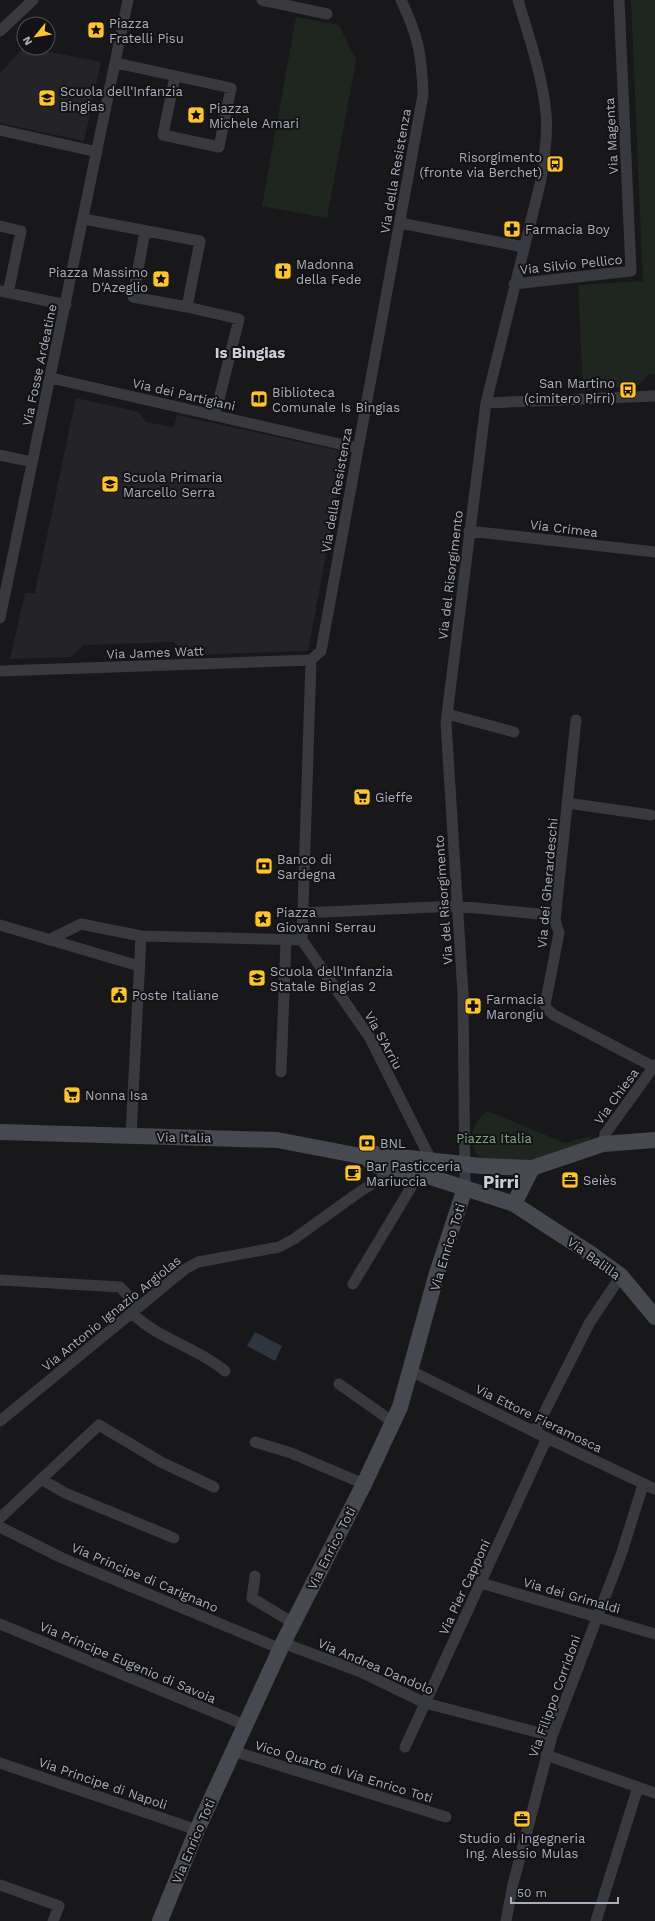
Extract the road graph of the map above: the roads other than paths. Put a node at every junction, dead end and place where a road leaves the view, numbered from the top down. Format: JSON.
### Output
{"nodes":[{"id":1,"x":33,"y":0,"type":"edge"},
{"id":2,"x":128,"y":0,"type":"edge"},
{"id":3,"x":262,"y":0,"type":"edge"},
{"id":4,"x":400,"y":0,"type":"edge"},
{"id":5,"x":518,"y":0,"type":"edge"},
{"id":6,"x":619,"y":0,"type":"edge"},
{"id":7,"x":327,"y":14,"type":"dead end"},
{"id":8,"x":0,"y":31,"type":"edge"},
{"id":9,"x":116,"y":63,"type":"junction"},
{"id":10,"x":176,"y":76,"type":"junction"},
{"id":11,"x":0,"y":130,"type":"edge"},
{"id":12,"x":97,"y":152,"type":"junction"},
{"id":13,"x":84,"y":219,"type":"junction"},
{"id":14,"x":400,"y":223,"type":"junction"},
{"id":15,"x":0,"y":226,"type":"edge"},
{"id":16,"x":145,"y":231,"type":"junction"},
{"id":17,"x":524,"y":247,"type":"junction"},
{"id":18,"x":631,"y":271,"type":"joint"},
{"id":19,"x":514,"y":284,"type":"junction"},
{"id":20,"x":4,"y":292,"type":"edge"},
{"id":21,"x":66,"y":305,"type":"junction"},
{"id":22,"x":187,"y":307,"type":"junction"},
{"id":23,"x":51,"y":378,"type":"junction"},
{"id":24,"x":655,"y":396,"type":"edge"},
{"id":25,"x":486,"y":403,"type":"junction"},
{"id":26,"x":215,"y":415,"type":"junction"},
{"id":27,"x":357,"y":448,"type":"junction"},
{"id":28,"x":0,"y":455,"type":"edge"},
{"id":29,"x":32,"y":462,"type":"junction"},
{"id":30,"x":469,"y":531,"type":"junction"},
{"id":31,"x":655,"y":552,"type":"edge"},
{"id":32,"x":0,"y":618,"type":"edge"},
{"id":33,"x":310,"y":660,"type":"junction"},
{"id":34,"x":0,"y":671,"type":"edge"},
{"id":35,"x":447,"y":714,"type":"junction"},
{"id":36,"x":576,"y":720,"type":"dead end"},
{"id":37,"x":514,"y":732,"type":"dead end"},
{"id":38,"x":567,"y":803,"type":"junction"},
{"id":39,"x":651,"y":815,"type":"dead end"},
{"id":40,"x":457,"y":906,"type":"junction"},
{"id":41,"x":302,"y":913,"type":"junction"},
{"id":42,"x":555,"y":920,"type":"junction"},
{"id":43,"x":0,"y":925,"type":"edge"},
{"id":44,"x":141,"y":936,"type":"junction"},
{"id":45,"x":49,"y":940,"type":"junction"},
{"id":46,"x":286,"y":940,"type":"junction"},
{"id":47,"x":302,"y":940,"type":"junction"},
{"id":48,"x":139,"y":966,"type":"junction"},
{"id":49,"x":654,"y":1066,"type":"edge"},
{"id":50,"x":280,"y":1072,"type":"dead end"},
{"id":51,"x":0,"y":1132,"type":"edge"},
{"id":52,"x":131,"y":1136,"type":"junction"},
{"id":53,"x":655,"y":1140,"type":"edge"},
{"id":54,"x":603,"y":1144,"type":"junction"},
{"id":55,"x":366,"y":1157,"type":"junction"},
{"id":56,"x":431,"y":1160,"type":"junction"},
{"id":57,"x":466,"y":1164,"type":"junction"},
{"id":58,"x":532,"y":1168,"type":"junction"},
{"id":59,"x":395,"y":1169,"type":"junction"},
{"id":60,"x":418,"y":1173,"type":"junction"},
{"id":61,"x":465,"y":1188,"type":"junction"},
{"id":62,"x":519,"y":1207,"type":"junction"},
{"id":63,"x":621,"y":1276,"type":"junction"},
{"id":64,"x":0,"y":1280,"type":"edge"},
{"id":65,"x":353,"y":1284,"type":"dead end"},
{"id":66,"x":135,"y":1310,"type":"junction"},
{"id":67,"x":655,"y":1317,"type":"edge"},
{"id":68,"x":225,"y":1371,"type":"dead end"},
{"id":69,"x":411,"y":1371,"type":"junction"},
{"id":70,"x":339,"y":1384,"type":"dead end"},
{"id":71,"x":0,"y":1421,"type":"edge"},
{"id":72,"x":393,"y":1422,"type":"junction"},
{"id":73,"x":535,"y":1431,"type":"junction"},
{"id":74,"x":547,"y":1438,"type":"junction"},
{"id":75,"x":255,"y":1442,"type":"dead end"},
{"id":76,"x":41,"y":1479,"type":"junction"},
{"id":77,"x":364,"y":1484,"type":"junction"},
{"id":78,"x":643,"y":1485,"type":"junction"},
{"id":79,"x":214,"y":1487,"type":"dead end"},
{"id":80,"x":655,"y":1489,"type":"edge"},
{"id":81,"x":0,"y":1518,"type":"edge"},
{"id":82,"x":0,"y":1527,"type":"edge"},
{"id":83,"x":174,"y":1538,"type":"dead end"},
{"id":84,"x":255,"y":1576,"type":"dead end"},
{"id":85,"x":481,"y":1583,"type":"junction"},
{"id":86,"x":597,"y":1616,"type":"junction"},
{"id":87,"x":293,"y":1623,"type":"junction"},
{"id":88,"x":0,"y":1624,"type":"edge"},
{"id":89,"x":655,"y":1634,"type":"edge"},
{"id":90,"x":282,"y":1646,"type":"junction"},
{"id":91,"x":425,"y":1703,"type":"junction"},
{"id":92,"x":245,"y":1725,"type":"junction"},
{"id":93,"x":552,"y":1736,"type":"junction"},
{"id":94,"x":405,"y":1747,"type":"dead end"},
{"id":95,"x":233,"y":1751,"type":"junction"},
{"id":96,"x":546,"y":1755,"type":"junction"},
{"id":97,"x":0,"y":1763,"type":"edge"},
{"id":98,"x":638,"y":1787,"type":"junction"},
{"id":99,"x":655,"y":1793,"type":"edge"},
{"id":100,"x":446,"y":1817,"type":"dead end"},
{"id":101,"x":197,"y":1830,"type":"junction"},
{"id":102,"x":0,"y":1885,"type":"edge"},
{"id":103,"x":53,"y":1921,"type":"edge"},
{"id":104,"x":160,"y":1921,"type":"edge"},
{"id":105,"x":506,"y":1921,"type":"edge"},
{"id":106,"x":596,"y":1921,"type":"edge"}],
"edges":[{"from":1,"to":8,"type":"street"},
{"from":2,"to":9,"type":"street","name":"Via Fosse Ardeatine"},
{"from":3,"to":7,"type":"street"},
{"from":4,"to":14,"type":"street","name":"Via della Resistenza"},
{"from":5,"to":17,"type":"street","name":"Via del Risorgimento"},
{"from":6,"to":18,"type":"street","name":"Via Magenta"},
{"from":9,"to":10,"type":"street"},
{"from":9,"to":12,"type":"street","name":"Via Fosse Ardeatine"},
{"from":10,"to":10,"type":"street"},
{"from":11,"to":12,"type":"street"},
{"from":12,"to":13,"type":"street","name":"Via Fosse Ardeatine"},
{"from":13,"to":16,"type":"street"},
{"from":13,"to":21,"type":"street","name":"Via Fosse Ardeatine"},
{"from":14,"to":17,"type":"street"},
{"from":14,"to":27,"type":"street","name":"Via della Resistenza"},
{"from":15,"to":20,"type":"street"},
{"from":16,"to":22,"type":"street"},
{"from":16,"to":22,"type":"street"},
{"from":17,"to":19,"type":"street","name":"Via del Risorgimento"},
{"from":18,"to":19,"type":"street","name":"Via Silvio Pellico"},
{"from":19,"to":25,"type":"street","name":"Via del Risorgimento"},
{"from":20,"to":21,"type":"street"},
{"from":21,"to":23,"type":"street","name":"Via Fosse Ardeatine"},
{"from":22,"to":26,"type":"street"},
{"from":23,"to":26,"type":"street","name":"Via dei Partigiani"},
{"from":23,"to":29,"type":"street","name":"Via Fosse Ardeatine"},
{"from":24,"to":25,"type":"street"},
{"from":25,"to":30,"type":"street","name":"Via del Risorgimento"},
{"from":26,"to":27,"type":"street","name":"Via dei Partigiani"},
{"from":27,"to":33,"type":"street","name":"Via della Resistenza"},
{"from":28,"to":29,"type":"street"},
{"from":29,"to":32,"type":"street","name":"Via Fosse Ardeatine"},
{"from":30,"to":31,"type":"street","name":"Via Crimea"},
{"from":30,"to":35,"type":"street","name":"Via del Risorgimento"},
{"from":33,"to":34,"type":"street","name":"Via James Watt"},
{"from":33,"to":41,"type":"street"},
{"from":35,"to":37,"type":"street"},
{"from":35,"to":40,"type":"street","name":"Via del Risorgimento"},
{"from":36,"to":38,"type":"street","name":"Via dei Gherardeschi"},
{"from":38,"to":39,"type":"street","name":"Via dei Gherardeschi"},
{"from":38,"to":42,"type":"street","name":"Via dei Gherardeschi"},
{"from":40,"to":41,"type":"street"},
{"from":40,"to":42,"type":"street"},
{"from":40,"to":57,"type":"street","name":"Via del Risorgimento"},
{"from":41,"to":47,"type":"street"},
{"from":42,"to":49,"type":"street","name":"Via dei Gherardeschi"},
{"from":43,"to":45,"type":"street"},
{"from":44,"to":45,"type":"street"},
{"from":44,"to":46,"type":"street"},
{"from":44,"to":48,"type":"street"},
{"from":45,"to":48,"type":"street"},
{"from":46,"to":47,"type":"street"},
{"from":46,"to":50,"type":"street"},
{"from":47,"to":56,"type":"street","name":"Via S'Arriu"},
{"from":48,"to":52,"type":"street"},
{"from":49,"to":54,"type":"street","name":"Via Chiesa"},
{"from":51,"to":52,"type":"street","name":"Via Italia"},
{"from":52,"to":55,"type":"street","name":"Via Italia"},
{"from":53,"to":54,"type":"street"},
{"from":54,"to":58,"type":"street"},
{"from":55,"to":56,"type":"street"},
{"from":55,"to":59,"type":"street"},
{"from":56,"to":57,"type":"street"},
{"from":57,"to":58,"type":"street"},
{"from":57,"to":61,"type":"street","name":"Via Enrico Toti"},
{"from":58,"to":62,"type":"street"},
{"from":59,"to":60,"type":"street"},
{"from":59,"to":66,"type":"street","name":"Via Antonio Ignazio Argiolas"},
{"from":60,"to":61,"type":"street"},
{"from":60,"to":65,"type":"street"},
{"from":61,"to":62,"type":"street"},
{"from":61,"to":69,"type":"street","name":"Via Enrico Toti"},
{"from":62,"to":63,"type":"street","name":"Via Balilla"},
{"from":63,"to":67,"type":"street","name":"Via Balilla"},
{"from":63,"to":73,"type":"street"},
{"from":64,"to":66,"type":"street"},
{"from":66,"to":68,"type":"street"},
{"from":66,"to":71,"type":"street","name":"Via Antonio Ignazio Argiolas"},
{"from":69,"to":72,"type":"street","name":"Via Enrico Toti"},
{"from":69,"to":73,"type":"street","name":"Via Ettore Fieramosca"},
{"from":70,"to":72,"type":"street"},
{"from":72,"to":77,"type":"street","name":"Via Enrico Toti"},
{"from":73,"to":74,"type":"street","name":"Via Ettore Fieramosca"},
{"from":74,"to":78,"type":"street","name":"Via Ettore Fieramosca"},
{"from":74,"to":85,"type":"street","name":"Via Pier Capponi"},
{"from":75,"to":77,"type":"street"},
{"from":76,"to":79,"type":"street"},
{"from":76,"to":81,"type":"street"},
{"from":76,"to":83,"type":"street"},
{"from":77,"to":87,"type":"street","name":"Via Enrico Toti"},
{"from":78,"to":80,"type":"street","name":"Via Ettore Fieramosca"},
{"from":78,"to":86,"type":"street","name":"Via Filippo Corridoni"},
{"from":82,"to":90,"type":"street","name":"Via Principe di Carignano"},
{"from":84,"to":87,"type":"street"},
{"from":85,"to":86,"type":"street","name":"Via dei Grimaldi"},
{"from":85,"to":91,"type":"street","name":"Via Pier Capponi"},
{"from":86,"to":89,"type":"street","name":"Via dei Grimaldi"},
{"from":86,"to":93,"type":"street","name":"Via Filippo Corridoni"},
{"from":87,"to":90,"type":"street","name":"Via Enrico Toti"},
{"from":88,"to":92,"type":"street","name":"Via Principe Eugenio di Savoia"},
{"from":90,"to":91,"type":"street","name":"Via Andrea Dandolo"},
{"from":90,"to":92,"type":"street","name":"Via Enrico Toti"},
{"from":91,"to":93,"type":"street","name":"Via Andrea Dandolo"},
{"from":91,"to":94,"type":"street","name":"Via Pier Capponi"},
{"from":92,"to":95,"type":"street","name":"Via Enrico Toti"},
{"from":93,"to":96,"type":"street","name":"Via Filippo Corridoni"},
{"from":95,"to":100,"type":"street","name":"Vico Quarto di Via Enrico Toti"},
{"from":95,"to":101,"type":"street","name":"Via Enrico Toti"},
{"from":96,"to":98,"type":"street"},
{"from":96,"to":105,"type":"street","name":"Via Filippo Corridoni"},
{"from":97,"to":101,"type":"street","name":"Via Principe di Napoli"},
{"from":98,"to":99,"type":"street"},
{"from":98,"to":106,"type":"street"},
{"from":101,"to":104,"type":"street","name":"Via Enrico Toti"},
{"from":102,"to":103,"type":"street"}]}
